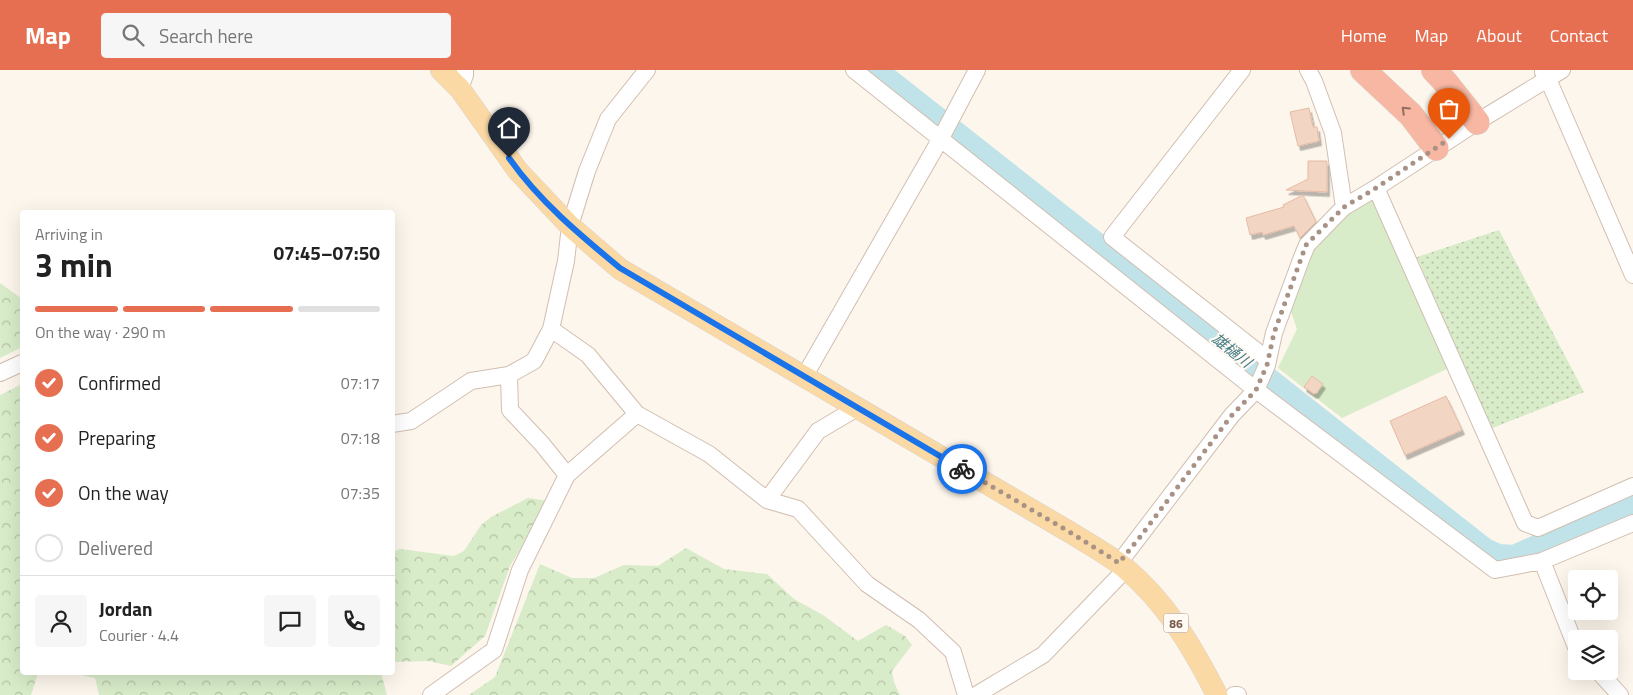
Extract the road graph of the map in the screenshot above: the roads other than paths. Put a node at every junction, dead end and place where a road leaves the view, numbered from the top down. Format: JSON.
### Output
{"nodes":[{"id":1,"x":440,"y":70,"type":"edge"},
{"id":2,"x":647,"y":70,"type":"edge"},
{"id":3,"x":854,"y":70,"type":"edge"},
{"id":4,"x":977,"y":70,"type":"edge"},
{"id":5,"x":1242,"y":70,"type":"edge"},
{"id":6,"x":1308,"y":70,"type":"edge"},
{"id":7,"x":1363,"y":70,"type":"edge"},
{"id":8,"x":1434,"y":70,"type":"edge"},
{"id":9,"x":1562,"y":70,"type":"edge"},
{"id":10,"x":1545,"y":75,"type":"edge"},
{"id":11,"x":462,"y":80,"type":"edge"},
{"id":12,"x":1477,"y":122,"type":"junction"},
{"id":13,"x":946,"y":131,"type":"junction"},
{"id":14,"x":1436,"y":148,"type":"junction"},
{"id":15,"x":1376,"y":188,"type":"junction"},
{"id":16,"x":1344,"y":207,"type":"junction"},
{"id":17,"x":570,"y":226,"type":"junction"},
{"id":18,"x":1633,"y":275,"type":"edge"},
{"id":19,"x":551,"y":329,"type":"junction"},
{"id":20,"x":1268,"y":362,"type":"junction"},
{"id":21,"x":20,"y":364,"type":"edge"},
{"id":22,"x":0,"y":373,"type":"edge"},
{"id":23,"x":509,"y":375,"type":"junction"},
{"id":24,"x":804,"y":377,"type":"junction"},
{"id":25,"x":1257,"y":387,"type":"junction"},
{"id":26,"x":857,"y":408,"type":"junction"},
{"id":27,"x":637,"y":414,"type":"junction"},
{"id":28,"x":395,"y":424,"type":"edge"},
{"id":29,"x":566,"y":475,"type":"junction"},
{"id":30,"x":1633,"y":486,"type":"edge"},
{"id":31,"x":766,"y":500,"type":"junction"},
{"id":32,"x":1633,"y":523,"type":"edge"},
{"id":33,"x":1542,"y":561,"type":"junction"},
{"id":34,"x":1123,"y":566,"type":"junction"},
{"id":35,"x":1569,"y":630,"type":"edge"},
{"id":36,"x":1606,"y":680,"type":"edge"},
{"id":37,"x":431,"y":695,"type":"edge"},
{"id":38,"x":966,"y":695,"type":"edge"},
{"id":39,"x":976,"y":695,"type":"edge"},
{"id":40,"x":1217,"y":695,"type":"edge"},
{"id":41,"x":1620,"y":695,"type":"edge"}],
"edges":[{"from":1,"to":11,"type":"main road","number":"86"},
{"from":2,"to":17,"type":"street"},
{"from":3,"to":13,"type":"street"},
{"from":4,"to":13,"type":"street"},
{"from":5,"to":20,"type":"street"},
{"from":6,"to":16,"type":"street"},
{"from":14,"to":7,"type":"highway","one_way":true},
{"from":8,"to":12,"type":"highway"},
{"from":9,"to":10,"type":"street"},
{"from":10,"to":12,"type":"street"},
{"from":10,"to":18,"type":"street"},
{"from":11,"to":17,"type":"main road","number":"86"},
{"from":12,"to":14,"type":"street"},
{"from":13,"to":24,"type":"street"},
{"from":13,"to":25,"type":"street"},
{"from":14,"to":15,"type":"street"},
{"from":15,"to":16,"type":"street"},
{"from":15,"to":30,"type":"street"},
{"from":16,"to":20,"type":"street"},
{"from":17,"to":19,"type":"street"},
{"from":17,"to":24,"type":"main road","number":"86"},
{"from":19,"to":23,"type":"street"},
{"from":19,"to":27,"type":"street"},
{"from":20,"to":25,"type":"street"},
{"from":21,"to":22,"type":"street"},
{"from":23,"to":28,"type":"street"},
{"from":23,"to":29,"type":"street"},
{"from":24,"to":26,"type":"main road","number":"86"},
{"from":25,"to":33,"type":"street"},
{"from":25,"to":34,"type":"street"},
{"from":26,"to":31,"type":"street"},
{"from":26,"to":34,"type":"main road","number":"86"},
{"from":27,"to":29,"type":"street"},
{"from":27,"to":31,"type":"street"},
{"from":29,"to":37,"type":"street"},
{"from":31,"to":38,"type":"street"},
{"from":32,"to":33,"type":"street"},
{"from":33,"to":35,"type":"street"},
{"from":34,"to":39,"type":"street"},
{"from":34,"to":40,"type":"main road","number":"86"},
{"from":36,"to":41,"type":"street"}]}
